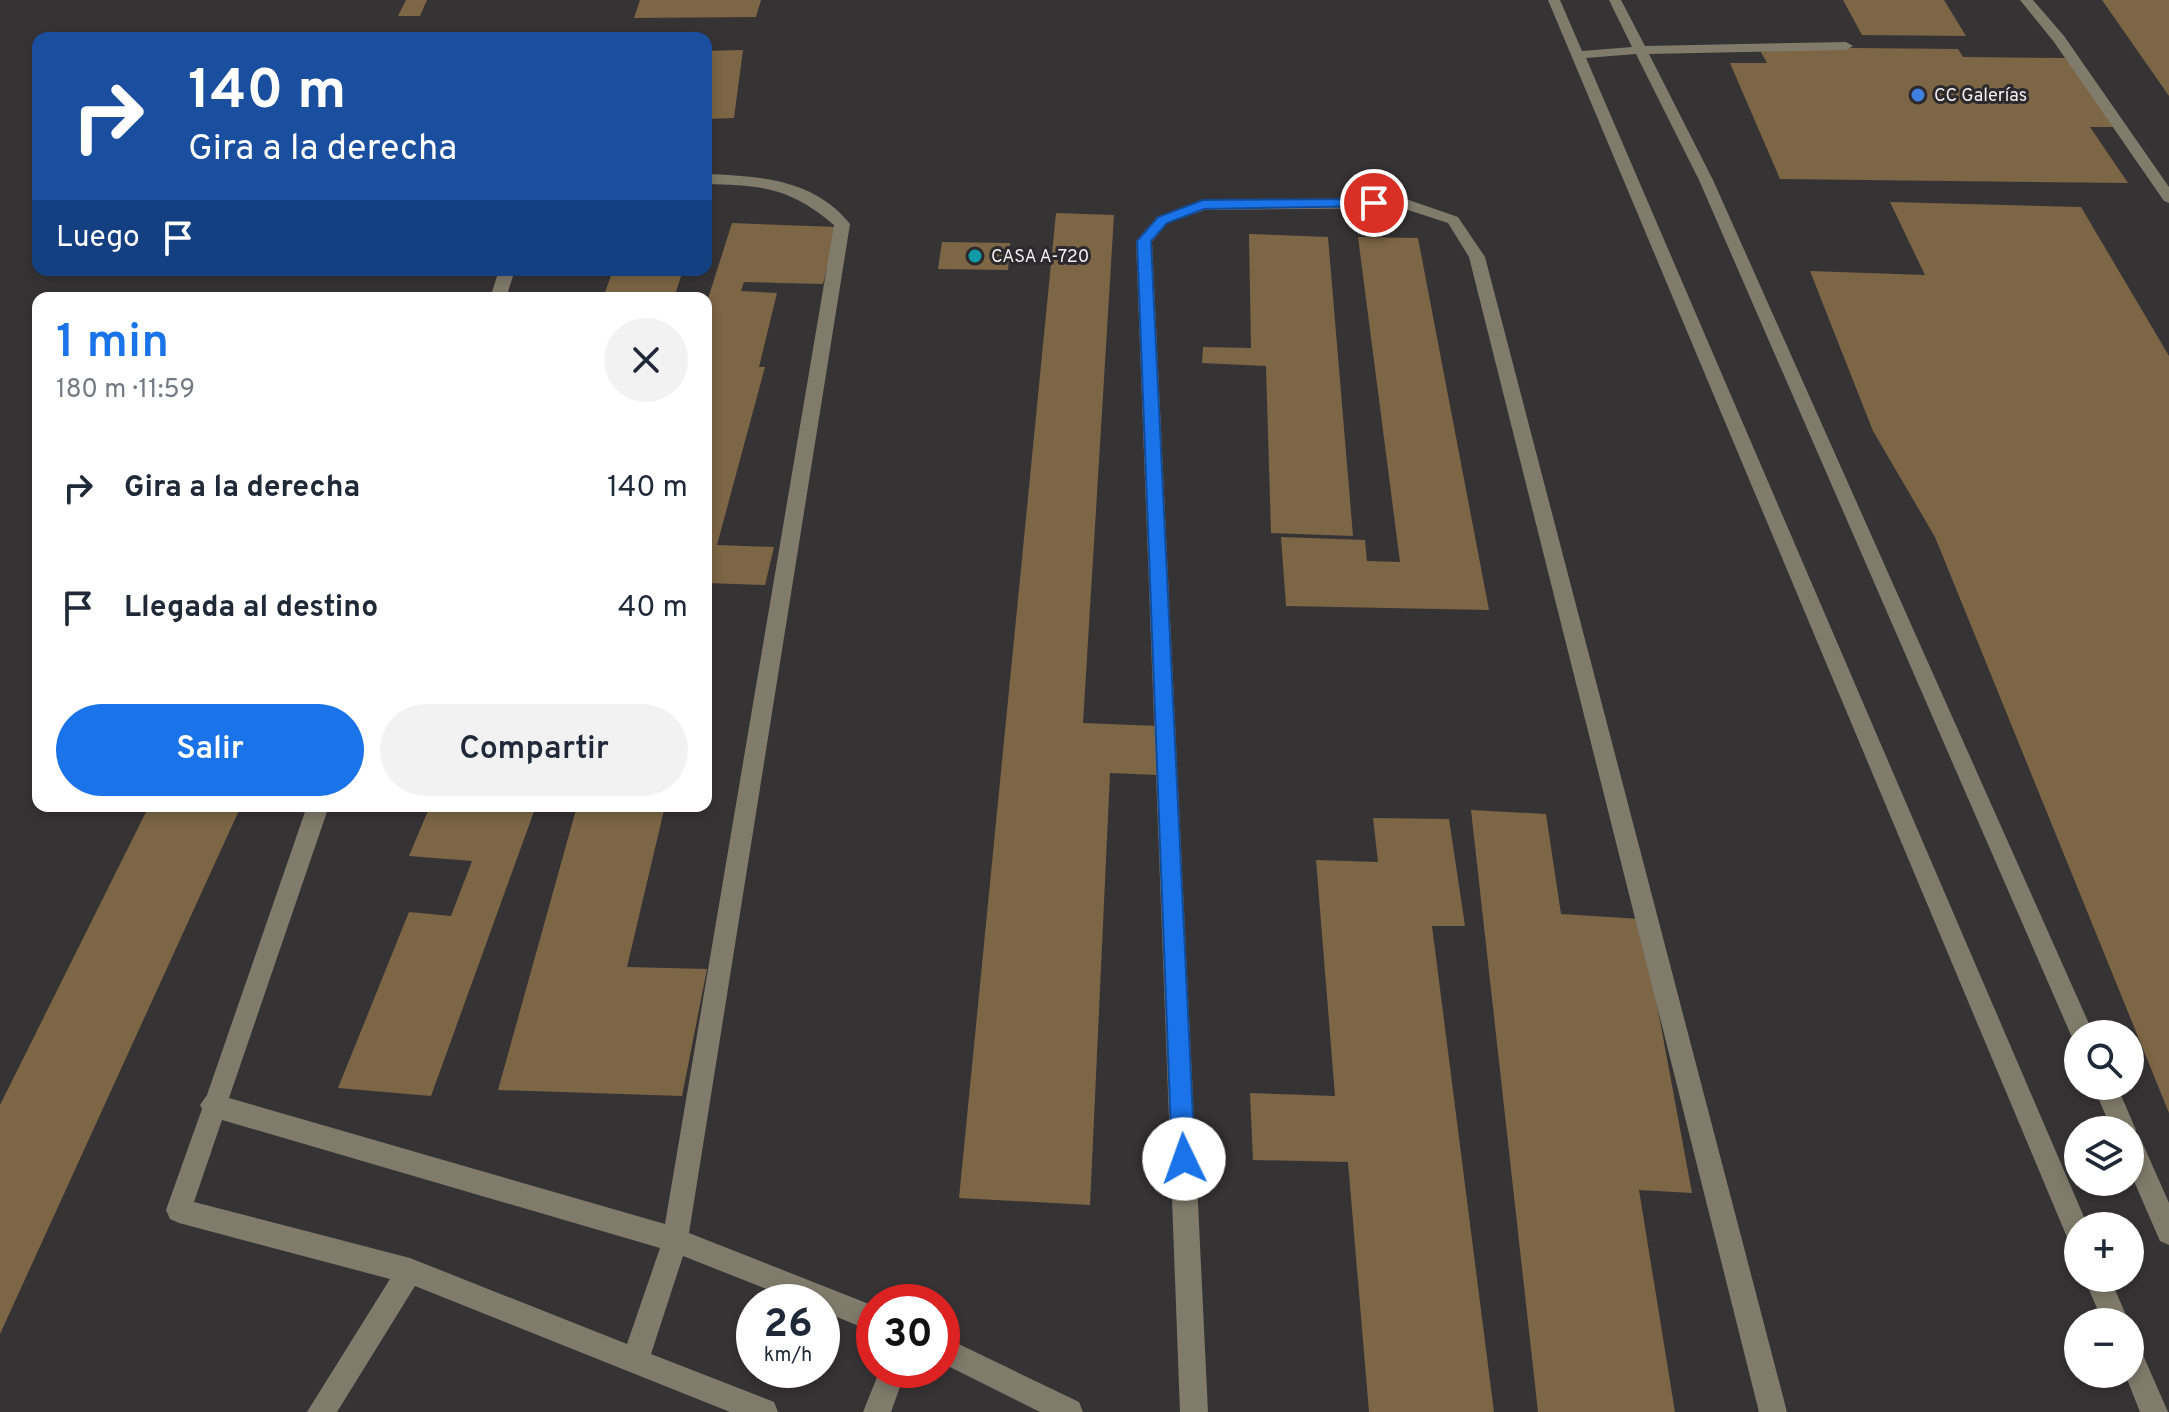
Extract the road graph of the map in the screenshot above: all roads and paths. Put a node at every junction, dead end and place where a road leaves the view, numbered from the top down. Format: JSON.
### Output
{"nodes":[{"id":1,"x":1554,"y":0,"type":"edge"},
{"id":2,"x":1615,"y":0,"type":"edge"},
{"id":3,"x":2026,"y":0,"type":"edge"},
{"id":4,"x":1846,"y":46,"type":"dead end"},
{"id":5,"x":1640,"y":50,"type":"junction"},
{"id":6,"x":1578,"y":55,"type":"junction"},
{"id":7,"x":712,"y":179,"type":"edge"},
{"id":8,"x":2169,"y":198,"type":"edge"},
{"id":9,"x":316,"y":812,"type":"edge"},
{"id":10,"x":2076,"y":1020,"type":"edge"},
{"id":11,"x":212,"y":1105,"type":"junction"},
{"id":12,"x":2144,"y":1176,"type":"edge"},
{"id":13,"x":2069,"y":1212,"type":"edge"},
{"id":14,"x":2169,"y":1232,"type":"edge"},
{"id":15,"x":675,"y":1240,"type":"junction"},
{"id":16,"x":410,"y":1271,"type":"junction"},
{"id":17,"x":856,"y":1312,"type":"edge"},
{"id":18,"x":636,"y":1358,"type":"junction"},
{"id":19,"x":960,"y":1358,"type":"edge"},
{"id":20,"x":886,"y":1388,"type":"edge"},
{"id":21,"x":2144,"y":1388,"type":"edge"},
{"id":22,"x":321,"y":1412,"type":"edge"},
{"id":23,"x":764,"y":1412,"type":"edge"},
{"id":24,"x":877,"y":1412,"type":"edge"},
{"id":25,"x":1069,"y":1412,"type":"edge"},
{"id":26,"x":1194,"y":1412,"type":"edge"},
{"id":27,"x":1773,"y":1412,"type":"edge"},
{"id":28,"x":2154,"y":1412,"type":"edge"}],
"edges":[{"from":1,"to":6,"type":"street"},
{"from":2,"to":5,"type":"street"},
{"from":3,"to":8,"type":"street"},
{"from":4,"to":5,"type":"street"},
{"from":5,"to":6,"type":"street"},
{"from":5,"to":10,"type":"street"},
{"from":6,"to":13,"type":"street"},
{"from":7,"to":15,"type":"street"},
{"from":9,"to":11,"type":"street"},
{"from":11,"to":15,"type":"street"},
{"from":11,"to":16,"type":"street"},
{"from":12,"to":14,"type":"street"},
{"from":15,"to":17,"type":"street"},
{"from":15,"to":18,"type":"street"},
{"from":16,"to":18,"type":"street"},
{"from":16,"to":22,"type":"street"},
{"from":18,"to":23,"type":"street"},
{"from":19,"to":25,"type":"street"},
{"from":20,"to":24,"type":"street"},
{"from":21,"to":28,"type":"street"},
{"from":26,"to":27,"type":"street"}]}
